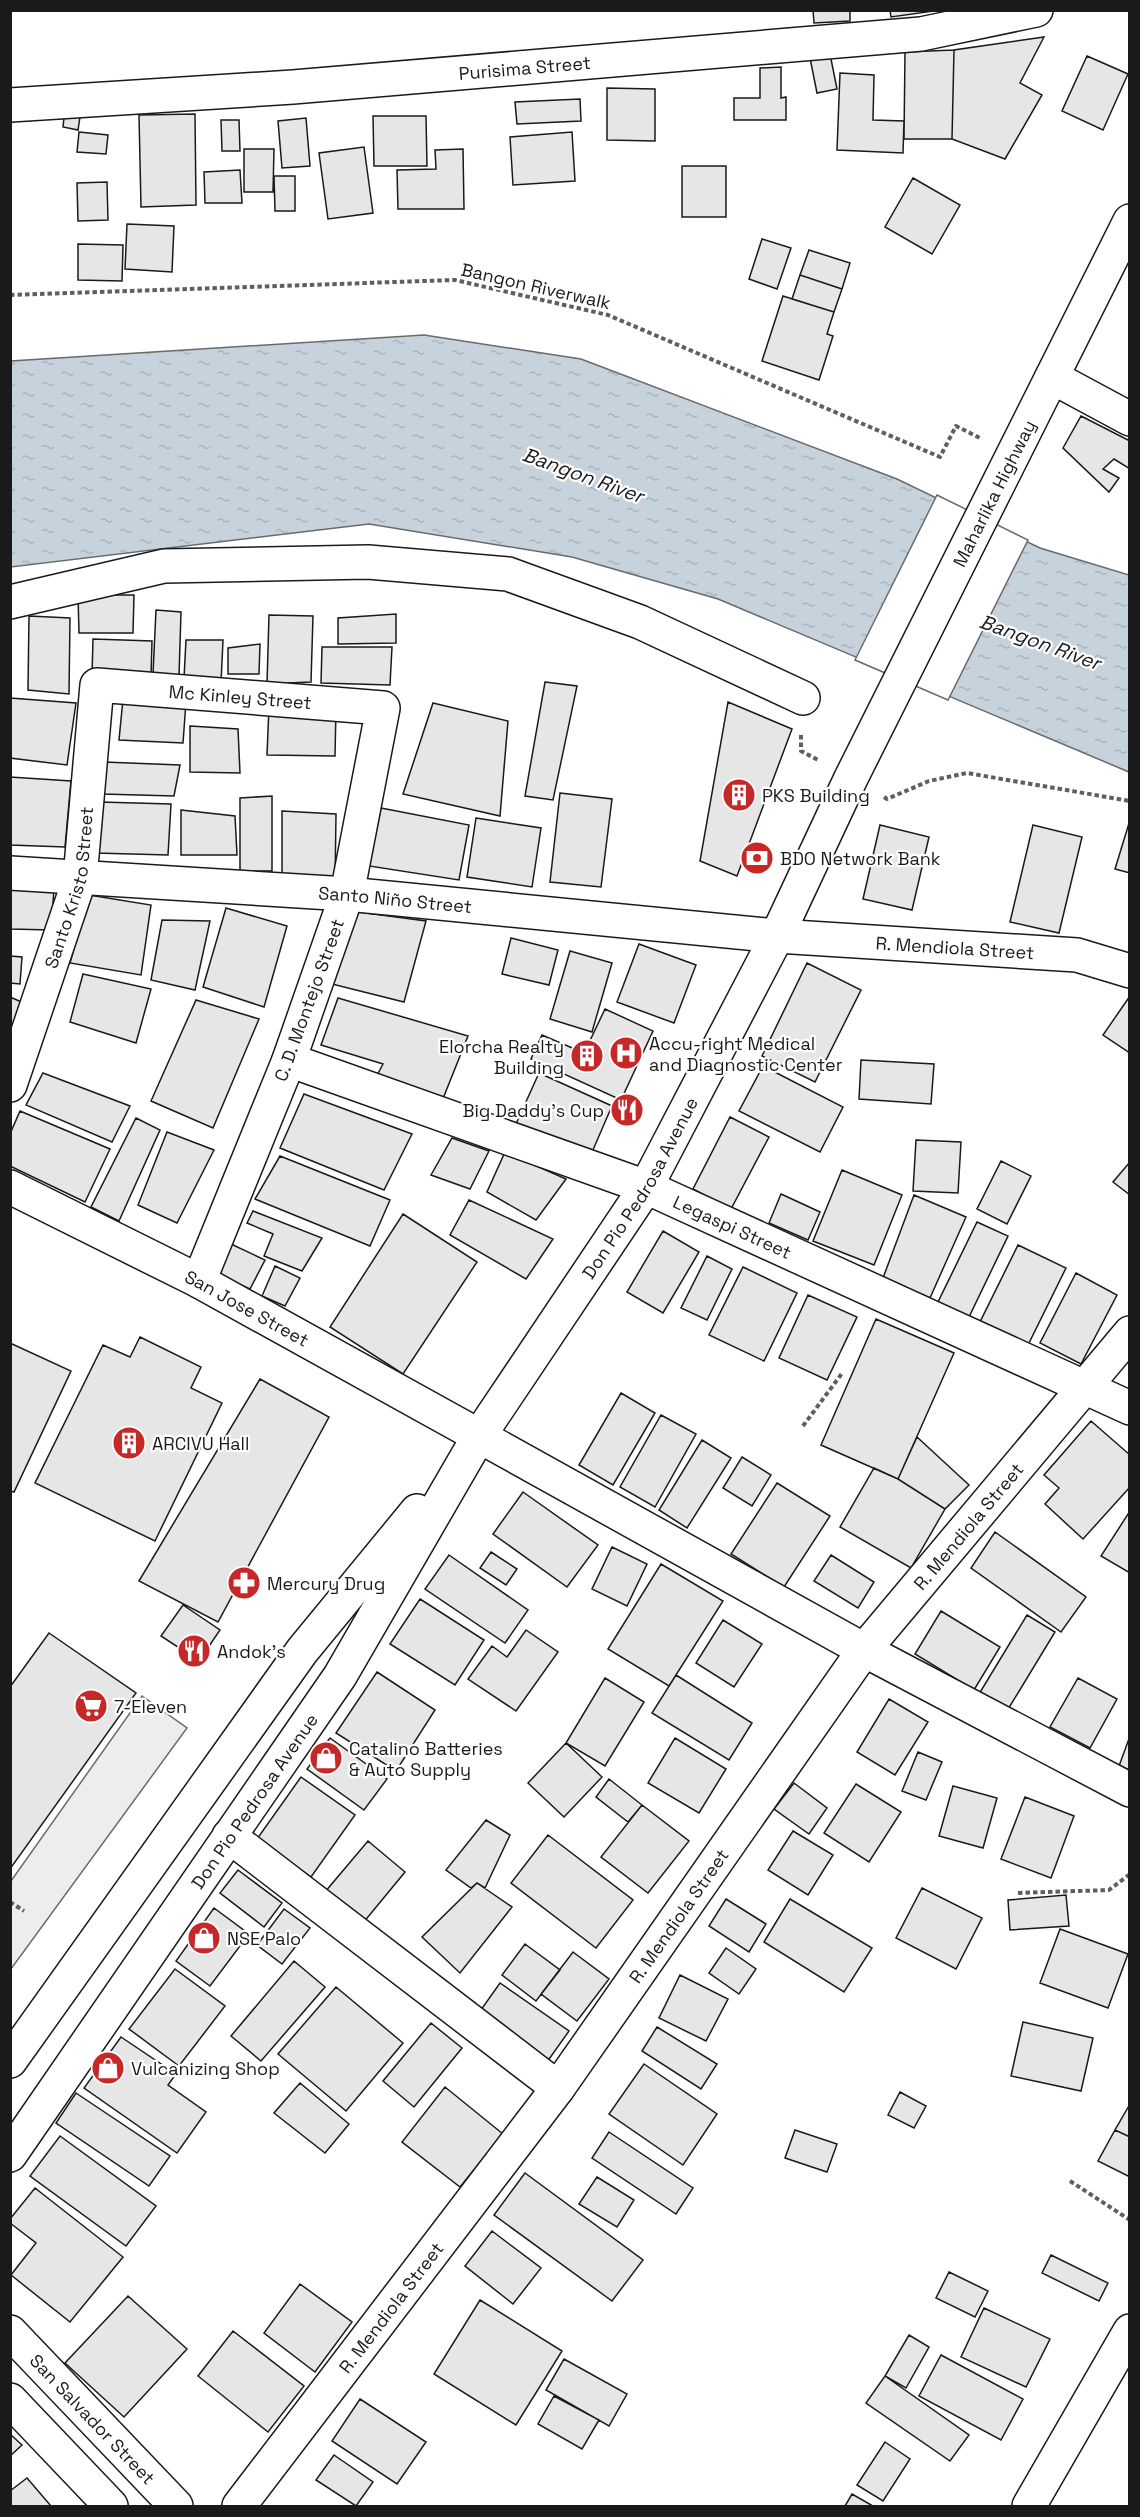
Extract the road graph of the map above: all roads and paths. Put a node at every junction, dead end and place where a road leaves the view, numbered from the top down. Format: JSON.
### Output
{"nodes":[{"id":1,"x":1036,"y":10,"type":"edge"},
{"id":2,"x":10,"y":105,"type":"edge"},
{"id":3,"x":1130,"y":221,"type":"edge"},
{"id":4,"x":10,"y":295,"type":"edge"},
{"id":5,"x":1052,"y":377,"type":"junction"},
{"id":6,"x":1130,"y":419,"type":"edge"},
{"id":7,"x":971,"y":434,"type":"dead end"},
{"id":8,"x":10,"y":602,"type":"edge"},
{"id":9,"x":97,"y":685,"type":"joint"},
{"id":10,"x":803,"y":698,"type":"joint"},
{"id":11,"x":383,"y":708,"type":"joint"},
{"id":12,"x":854,"y":772,"type":"junction"},
{"id":13,"x":1130,"y":801,"type":"edge"},
{"id":14,"x":10,"y":873,"type":"edge"},
{"id":15,"x":80,"y":878,"type":"junction"},
{"id":16,"x":347,"y":894,"type":"junction"},
{"id":17,"x":777,"y":936,"type":"junction"},
{"id":18,"x":1130,"y":971,"type":"edge"},
{"id":19,"x":289,"y":1060,"type":"junction"},
{"id":20,"x":10,"y":1085,"type":"edge"},
{"id":21,"x":10,"y":1187,"type":"edge"},
{"id":22,"x":646,"y":1187,"type":"junction"},
{"id":23,"x":199,"y":1281,"type":"junction"},
{"id":24,"x":1130,"y":1333,"type":"edge"},
{"id":25,"x":843,"y":1372,"type":"dead end"},
{"id":26,"x":1084,"y":1387,"type":"junction"},
{"id":27,"x":1130,"y":1408,"type":"edge"},
{"id":28,"x":803,"y":1426,"type":"dead end"},
{"id":29,"x":479,"y":1436,"type":"junction"},
{"id":30,"x":864,"y":1650,"type":"junction"},
{"id":31,"x":1130,"y":1790,"type":"edge"},
{"id":32,"x":229,"y":1836,"type":"junction"},
{"id":33,"x":1130,"y":1874,"type":"edge"},
{"id":34,"x":1018,"y":1893,"type":"dead end"},
{"id":35,"x":10,"y":1902,"type":"edge"},
{"id":36,"x":24,"y":1911,"type":"dead end"},
{"id":37,"x":10,"y":2061,"type":"edge"},
{"id":38,"x":558,"y":2088,"type":"junction"},
{"id":39,"x":10,"y":2155,"type":"edge"},
{"id":40,"x":1070,"y":2181,"type":"dead end"},
{"id":41,"x":1130,"y":2220,"type":"edge"},
{"id":42,"x":1130,"y":2331,"type":"edge"},
{"id":43,"x":10,"y":2332,"type":"edge"},
{"id":44,"x":10,"y":2400,"type":"edge"},
{"id":45,"x":111,"y":2506,"type":"edge"},
{"id":46,"x":176,"y":2506,"type":"edge"},
{"id":47,"x":238,"y":2506,"type":"edge"},
{"id":48,"x":1029,"y":2506,"type":"edge"}],
"edges":[{"from":1,"to":2,"type":"main road","name":"Purisima Street"},
{"from":3,"to":5,"type":"main road","name":"Maharlika Highway"},
{"from":4,"to":7,"type":"path","name":"Bangon Riverwalk"},
{"from":5,"to":6,"type":"main road"},
{"from":5,"to":12,"type":"main road","name":"Maharlika Highway"},
{"from":8,"to":10,"type":"main road"},
{"from":9,"to":11,"type":"main road","name":"Mc Kinley Street"},
{"from":9,"to":15,"type":"main road","name":"Santo Kristo Street"},
{"from":10,"to":12,"type":"path"},
{"from":11,"to":16,"type":"main road","name":"C. D. Montejo Street"},
{"from":12,"to":13,"type":"path"},
{"from":12,"to":17,"type":"main road","name":"Don Pio Pedrosa Avenue"},
{"from":14,"to":15,"type":"main road","name":"Santo Niño Street"},
{"from":15,"to":16,"type":"main road","name":"Santo Niño Street"},
{"from":15,"to":20,"type":"main road","name":"Santo Kristo Street"},
{"from":16,"to":17,"type":"main road","name":"Santo Niño Street"},
{"from":16,"to":19,"type":"main road","name":"C. D. Montejo Street"},
{"from":17,"to":18,"type":"main road","name":"R. Mendiola Street"},
{"from":17,"to":22,"type":"main road","name":"Don Pio Pedrosa Avenue"},
{"from":19,"to":22,"type":"main road","name":"Legaspi Street"},
{"from":19,"to":23,"type":"main road","name":"C. D. Montejo Street"},
{"from":21,"to":23,"type":"main road","name":"San Jose Street"},
{"from":22,"to":26,"type":"main road","name":"Legaspi Street"},
{"from":22,"to":29,"type":"main road","name":"Don Pio Pedrosa Avenue"},
{"from":23,"to":29,"type":"main road","name":"San Jose Street"},
{"from":24,"to":26,"type":"main road","name":"R. Mendiola Street"},
{"from":25,"to":28,"type":"path"},
{"from":26,"to":27,"type":"main road","name":"Legaspi Street"},
{"from":26,"to":30,"type":"main road","name":"R. Mendiola Street"},
{"from":29,"to":30,"type":"main road","name":"San Jose Street"},
{"from":29,"to":32,"type":"main road","name":"Don Pio Pedrosa Avenue"},
{"from":29,"to":37,"type":"main road","name":"Don Pio Pedrosa Avenue"},
{"from":30,"to":31,"type":"main road","name":"San Jose Street"},
{"from":30,"to":38,"type":"main road","name":"R. Mendiola Street"},
{"from":32,"to":38,"type":"main road"},
{"from":32,"to":39,"type":"main road","name":"Don Pio Pedrosa Avenue"},
{"from":33,"to":34,"type":"path"},
{"from":35,"to":36,"type":"path"},
{"from":38,"to":47,"type":"main road","name":"R. Mendiola Street"},
{"from":40,"to":41,"type":"path"},
{"from":42,"to":48,"type":"main road"},
{"from":43,"to":46,"type":"main road","name":"San Salvador Street"},
{"from":44,"to":45,"type":"main road"}]}
